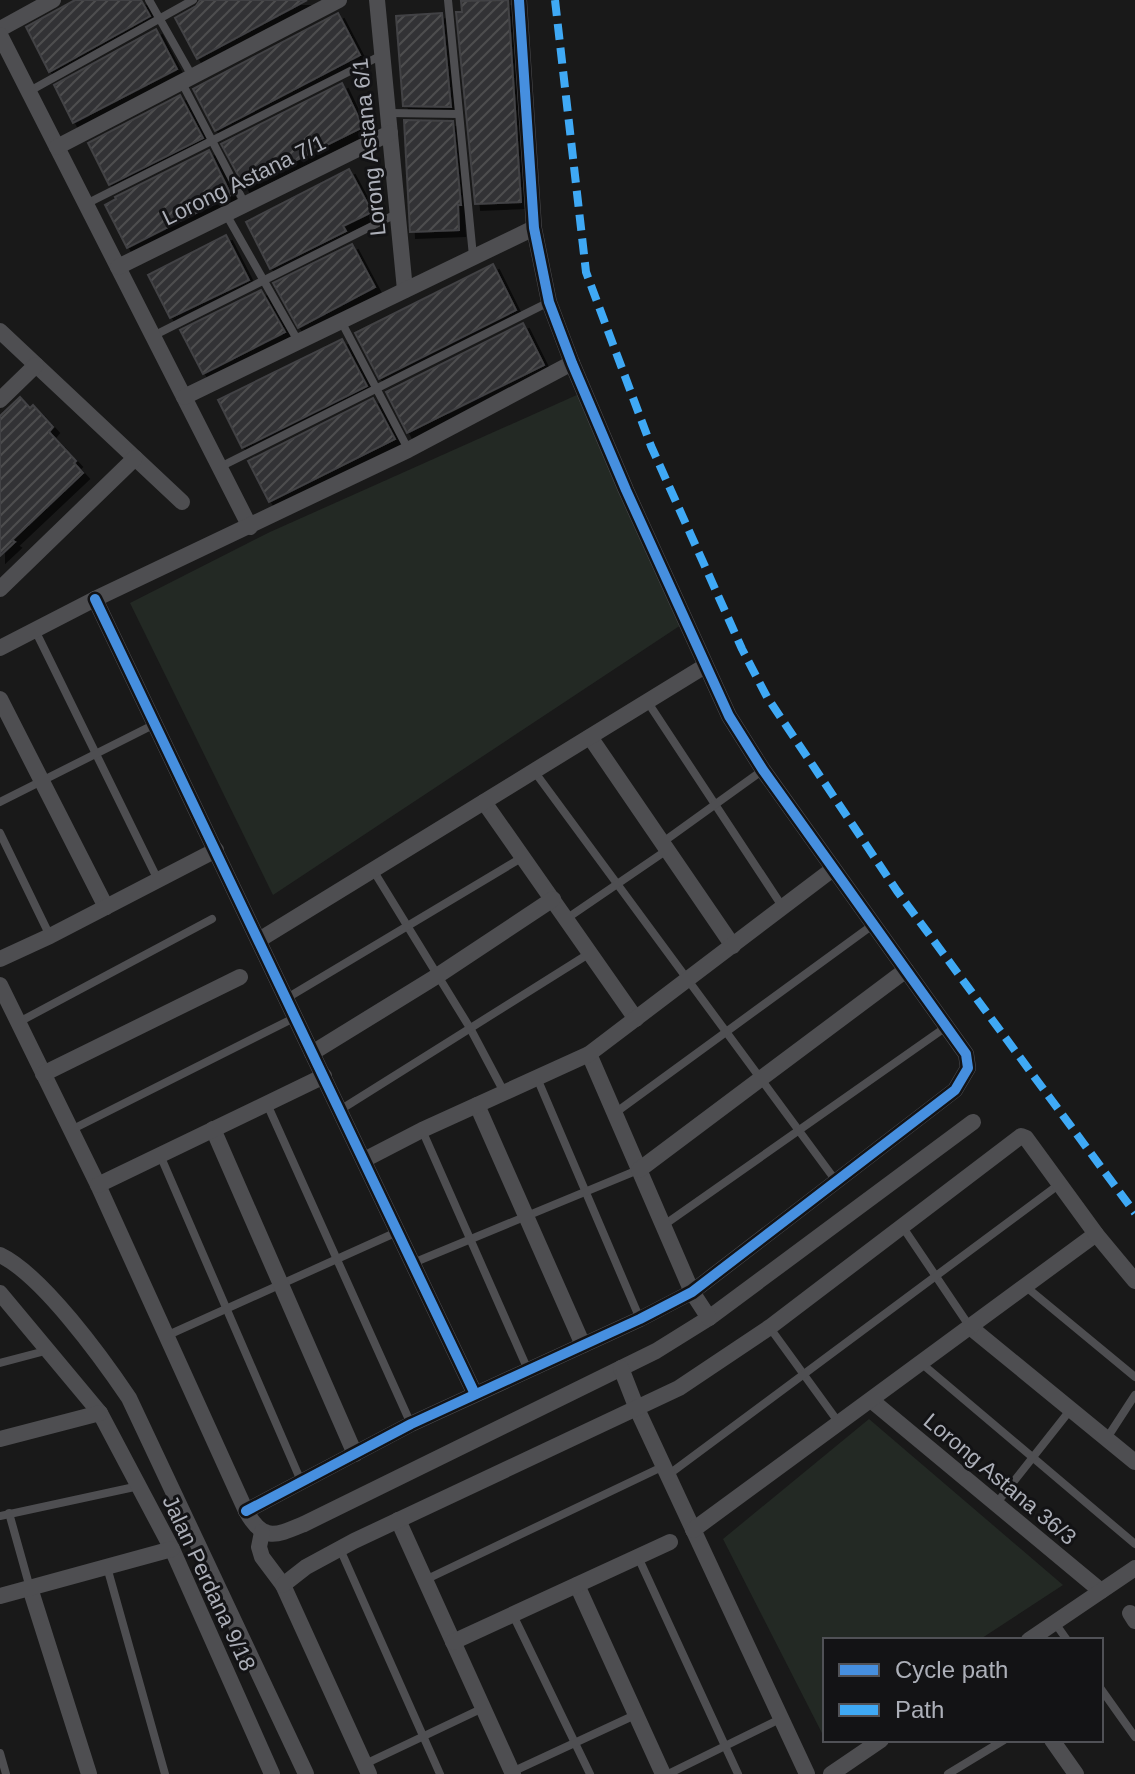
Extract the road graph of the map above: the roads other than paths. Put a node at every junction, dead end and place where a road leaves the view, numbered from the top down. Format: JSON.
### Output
{"nodes":[{"id":1,"x":53,"y":0,"type":"edge"},
{"id":2,"x":149,"y":0,"type":"edge"},
{"id":3,"x":193,"y":0,"type":"edge"},
{"id":4,"x":339,"y":0,"type":"edge"},
{"id":5,"x":377,"y":0,"type":"edge"},
{"id":6,"x":448,"y":0,"type":"edge"},
{"id":7,"x":519,"y":0,"type":"edge"},
{"id":8,"x":159,"y":19,"type":"junction"},
{"id":9,"x":0,"y":29,"type":"edge"},
{"id":10,"x":0,"y":35,"type":"edge"},
{"id":11,"x":382,"y":55,"type":"junction"},
{"id":12,"x":187,"y":79,"type":"junction"},
{"id":13,"x":28,"y":92,"type":"junction"},
{"id":14,"x":388,"y":113,"type":"junction"},
{"id":15,"x":459,"y":114,"type":"junction"},
{"id":16,"x":390,"y":133,"type":"junction"},
{"id":17,"x":212,"y":140,"type":"junction"},
{"id":18,"x":57,"y":147,"type":"junction"},
{"id":19,"x":86,"y":204,"type":"junction"},
{"id":20,"x":245,"y":204,"type":"junction"},
{"id":21,"x":398,"y":213,"type":"junction"},
{"id":22,"x":225,"y":214,"type":"junction"},
{"id":23,"x":534,"y":228,"type":"junction"},
{"id":24,"x":473,"y":257,"type":"junction"},
{"id":25,"x":118,"y":267,"type":"junction"},
{"id":26,"x":264,"y":280,"type":"junction"},
{"id":27,"x":405,"y":290,"type":"junction"},
{"id":28,"x":549,"y":302,"type":"junction"},
{"id":29,"x":341,"y":321,"type":"junction"},
{"id":30,"x":0,"y":331,"type":"edge"},
{"id":31,"x":153,"y":336,"type":"junction"},
{"id":32,"x":299,"y":342,"type":"junction"},
{"id":33,"x":572,"y":363,"type":"junction"},
{"id":34,"x":36,"y":365,"type":"junction"},
{"id":35,"x":376,"y":389,"type":"junction"},
{"id":36,"x":184,"y":397,"type":"junction"},
{"id":37,"x":0,"y":400,"type":"edge"},
{"id":38,"x":408,"y":450,"type":"junction"},
{"id":39,"x":135,"y":458,"type":"junction"},
{"id":40,"x":220,"y":468,"type":"junction"},
{"id":41,"x":182,"y":502,"type":"dead end"},
{"id":42,"x":250,"y":527,"type":"junction"},
{"id":43,"x":0,"y":589,"type":"edge"},
{"id":44,"x":95,"y":599,"type":"junction"},
{"id":45,"x":35,"y":630,"type":"junction"},
{"id":46,"x":0,"y":648,"type":"edge"},
{"id":47,"x":705,"y":666,"type":"junction"},
{"id":48,"x":0,"y":699,"type":"edge"},
{"id":49,"x":647,"y":701,"type":"junction"},
{"id":50,"x":156,"y":724,"type":"junction"},
{"id":51,"x":590,"y":737,"type":"junction"},
{"id":52,"x":97,"y":753,"type":"junction"},
{"id":53,"x":763,"y":770,"type":"junction"},
{"id":54,"x":534,"y":771,"type":"junction"},
{"id":55,"x":41,"y":780,"type":"junction"},
{"id":56,"x":0,"y":802,"type":"edge"},
{"id":57,"x":484,"y":802,"type":"junction"},
{"id":58,"x":715,"y":804,"type":"junction"},
{"id":59,"x":0,"y":833,"type":"edge"},
{"id":60,"x":664,"y":847,"type":"junction"},
{"id":61,"x":216,"y":850,"type":"junction"},
{"id":62,"x":523,"y":857,"type":"junction"},
{"id":63,"x":833,"y":869,"type":"junction"},
{"id":64,"x":373,"y":870,"type":"junction"},
{"id":65,"x":158,"y":880,"type":"junction"},
{"id":66,"x":617,"y":884,"type":"junction"},
{"id":67,"x":553,"y":899,"type":"junction"},
{"id":68,"x":782,"y":906,"type":"junction"},
{"id":69,"x":106,"y":907,"type":"junction"},
{"id":70,"x":212,"y":919,"type":"dead end"},
{"id":71,"x":566,"y":919,"type":"junction"},
{"id":72,"x":874,"y":924,"type":"junction"},
{"id":73,"x":407,"y":927,"type":"junction"},
{"id":74,"x":50,"y":936,"type":"junction"},
{"id":75,"x":259,"y":940,"type":"junction"},
{"id":76,"x":733,"y":946,"type":"junction"},
{"id":77,"x":590,"y":953,"type":"junction"},
{"id":78,"x":0,"y":959,"type":"edge"},
{"id":79,"x":906,"y":970,"type":"junction"},
{"id":80,"x":437,"y":976,"type":"junction"},
{"id":81,"x":240,"y":977,"type":"dead end"},
{"id":82,"x":686,"y":979,"type":"junction"},
{"id":83,"x":0,"y":985,"type":"edge"},
{"id":84,"x":287,"y":998,"type":"junction"},
{"id":85,"x":296,"y":1017,"type":"junction"},
{"id":86,"x":636,"y":1019,"type":"junction"},
{"id":87,"x":18,"y":1022,"type":"junction"},
{"id":88,"x":946,"y":1027,"type":"junction"},
{"id":89,"x":470,"y":1028,"type":"junction"},
{"id":90,"x":726,"y":1032,"type":"junction"},
{"id":91,"x":312,"y":1053,"type":"junction"},
{"id":92,"x":589,"y":1054,"type":"junction"},
{"id":93,"x":43,"y":1074,"type":"junction"},
{"id":94,"x":324,"y":1076,"type":"junction"},
{"id":95,"x":537,"y":1078,"type":"junction"},
{"id":96,"x":761,"y":1080,"type":"junction"},
{"id":97,"x":504,"y":1092,"type":"junction"},
{"id":98,"x":266,"y":1103,"type":"junction"},
{"id":99,"x":477,"y":1105,"type":"junction"},
{"id":100,"x":340,"y":1110,"type":"junction"},
{"id":101,"x":615,"y":1113,"type":"junction"},
{"id":102,"x":973,"y":1122,"type":"dead end"},
{"id":103,"x":213,"y":1129,"type":"junction"},
{"id":104,"x":71,"y":1130,"type":"junction"},
{"id":105,"x":422,"y":1130,"type":"junction"},
{"id":106,"x":799,"y":1130,"type":"junction"},
{"id":107,"x":160,"y":1154,"type":"junction"},
{"id":108,"x":364,"y":1160,"type":"junction"},
{"id":109,"x":639,"y":1170,"type":"junction"},
{"id":110,"x":836,"y":1181,"type":"junction"},
{"id":111,"x":1061,"y":1183,"type":"junction"},
{"id":112,"x":98,"y":1185,"type":"junction"},
{"id":113,"x":587,"y":1192,"type":"junction"},
{"id":114,"x":527,"y":1217,"type":"junction"},
{"id":115,"x":663,"y":1225,"type":"junction"},
{"id":116,"x":901,"y":1226,"type":"junction"},
{"id":117,"x":398,"y":1232,"type":"junction"},
{"id":118,"x":1096,"y":1234,"type":"junction"},
{"id":119,"x":470,"y":1240,"type":"junction"},
{"id":120,"x":0,"y":1255,"type":"edge"},
{"id":121,"x":337,"y":1259,"type":"junction"},
{"id":122,"x":413,"y":1263,"type":"junction"},
{"id":123,"x":936,"y":1276,"type":"junction"},
{"id":124,"x":1135,"y":1281,"type":"edge"},
{"id":125,"x":281,"y":1284,"type":"junction"},
{"id":126,"x":1025,"y":1286,"type":"junction"},
{"id":127,"x":692,"y":1292,"type":"junction"},
{"id":128,"x":0,"y":1293,"type":"edge"},
{"id":129,"x":227,"y":1309,"type":"junction"},
{"id":130,"x":709,"y":1318,"type":"junction"},
{"id":131,"x":640,"y":1319,"type":"junction"},
{"id":132,"x":770,"y":1327,"type":"junction"},
{"id":133,"x":970,"y":1327,"type":"junction"},
{"id":134,"x":166,"y":1336,"type":"junction"},
{"id":135,"x":583,"y":1345,"type":"junction"},
{"id":136,"x":50,"y":1350,"type":"junction"},
{"id":137,"x":0,"y":1363,"type":"edge"},
{"id":138,"x":921,"y":1363,"type":"junction"},
{"id":139,"x":621,"y":1368,"type":"junction"},
{"id":140,"x":528,"y":1370,"type":"junction"},
{"id":141,"x":804,"y":1374,"type":"junction"},
{"id":142,"x":1135,"y":1377,"type":"edge"},
{"id":143,"x":475,"y":1394,"type":"junction"},
{"id":144,"x":1135,"y":1395,"type":"edge"},
{"id":145,"x":871,"y":1400,"type":"junction"},
{"id":146,"x":637,"y":1409,"type":"junction"},
{"id":147,"x":1071,"y":1409,"type":"junction"},
{"id":148,"x":100,"y":1413,"type":"junction"},
{"id":149,"x":839,"y":1423,"type":"junction"},
{"id":150,"x":411,"y":1424,"type":"junction"},
{"id":151,"x":0,"y":1439,"type":"edge"},
{"id":152,"x":1107,"y":1439,"type":"junction"},
{"id":153,"x":355,"y":1454,"type":"junction"},
{"id":154,"x":1035,"y":1457,"type":"junction"},
{"id":155,"x":1135,"y":1462,"type":"edge"},
{"id":156,"x":666,"y":1471,"type":"junction"},
{"id":157,"x":301,"y":1481,"type":"junction"},
{"id":158,"x":139,"y":1486,"type":"junction"},
{"id":159,"x":995,"y":1505,"type":"junction"},
{"id":160,"x":246,"y":1511,"type":"junction"},
{"id":161,"x":4,"y":1514,"type":"edge"},
{"id":162,"x":398,"y":1520,"type":"junction"},
{"id":163,"x":693,"y":1530,"type":"junction"},
{"id":164,"x":262,"y":1532,"type":"junction"},
{"id":165,"x":670,"y":1542,"type":"dead end"},
{"id":166,"x":1135,"y":1544,"type":"edge"},
{"id":167,"x":172,"y":1549,"type":"junction"},
{"id":168,"x":340,"y":1549,"type":"junction"},
{"id":169,"x":638,"y":1557,"type":"junction"},
{"id":170,"x":107,"y":1567,"type":"junction"},
{"id":171,"x":1135,"y":1568,"type":"edge"},
{"id":172,"x":425,"y":1580,"type":"junction"},
{"id":173,"x":283,"y":1585,"type":"junction"},
{"id":174,"x":577,"y":1585,"type":"junction"},
{"id":175,"x":30,"y":1588,"type":"junction"},
{"id":176,"x":1101,"y":1591,"type":"junction"},
{"id":177,"x":0,"y":1596,"type":"edge"},
{"id":178,"x":513,"y":1615,"type":"junction"},
{"id":179,"x":1055,"y":1623,"type":"junction"},
{"id":180,"x":1032,"y":1638,"type":"edge"},
{"id":181,"x":1066,"y":1638,"type":"edge"},
{"id":182,"x":453,"y":1642,"type":"junction"},
{"id":183,"x":1103,"y":1692,"type":"edge"},
{"id":184,"x":483,"y":1708,"type":"junction"},
{"id":185,"x":635,"y":1715,"type":"junction"},
{"id":186,"x":781,"y":1718,"type":"junction"},
{"id":187,"x":423,"y":1737,"type":"junction"},
{"id":188,"x":1135,"y":1737,"type":"edge"},
{"id":189,"x":878,"y":1742,"type":"edge"},
{"id":190,"x":1001,"y":1742,"type":"edge"},
{"id":191,"x":1053,"y":1742,"type":"edge"},
{"id":192,"x":577,"y":1743,"type":"junction"},
{"id":193,"x":725,"y":1746,"type":"junction"},
{"id":194,"x":0,"y":1753,"type":"edge"},
{"id":195,"x":367,"y":1769,"type":"edge"},
{"id":196,"x":513,"y":1773,"type":"edge"},
{"id":197,"x":6,"y":1774,"type":"edge"},
{"id":198,"x":89,"y":1774,"type":"edge"},
{"id":199,"x":165,"y":1774,"type":"edge"},
{"id":200,"x":272,"y":1774,"type":"edge"},
{"id":201,"x":306,"y":1774,"type":"edge"},
{"id":202,"x":440,"y":1774,"type":"edge"},
{"id":203,"x":590,"y":1774,"type":"edge"},
{"id":204,"x":666,"y":1774,"type":"edge"},
{"id":205,"x":738,"y":1774,"type":"edge"},
{"id":206,"x":807,"y":1774,"type":"edge"},
{"id":207,"x":831,"y":1774,"type":"edge"},
{"id":208,"x":948,"y":1774,"type":"edge"},
{"id":209,"x":1075,"y":1774,"type":"edge"}],
"edges":[{"from":1,"to":9,"type":"street"},
{"from":2,"to":8,"type":"lane"},
{"from":3,"to":8,"type":"lane"},
{"from":4,"to":12,"type":"street"},
{"from":5,"to":11,"type":"street","name":"Lorong Astana 6/1"},
{"from":6,"to":15,"type":"lane"},
{"from":7,"to":23,"type":"street"},
{"from":8,"to":12,"type":"lane"},
{"from":8,"to":13,"type":"lane"},
{"from":10,"to":13,"type":"street"},
{"from":11,"to":14,"type":"street","name":"Lorong Astana 6/1"},
{"from":11,"to":17,"type":"lane"},
{"from":12,"to":17,"type":"lane"},
{"from":12,"to":18,"type":"street"},
{"from":13,"to":18,"type":"street"},
{"from":14,"to":15,"type":"lane"},
{"from":14,"to":16,"type":"street","name":"Lorong Astana 6/1"},
{"from":15,"to":24,"type":"lane"},
{"from":16,"to":20,"type":"street","name":"Lorong Astana 7/1"},
{"from":16,"to":21,"type":"street","name":"Lorong Astana 6/1"},
{"from":17,"to":19,"type":"lane"},
{"from":17,"to":20,"type":"lane"},
{"from":18,"to":19,"type":"street"},
{"from":19,"to":25,"type":"street"},
{"from":20,"to":22,"type":"street","name":"Lorong Astana 7/1"},
{"from":21,"to":26,"type":"lane"},
{"from":21,"to":27,"type":"street","name":"Lorong Astana 6/1"},
{"from":22,"to":25,"type":"street","name":"Lorong Astana 7/1"},
{"from":22,"to":26,"type":"lane"},
{"from":23,"to":24,"type":"street"},
{"from":23,"to":28,"type":"street"},
{"from":24,"to":27,"type":"street"},
{"from":25,"to":31,"type":"street"},
{"from":26,"to":31,"type":"lane"},
{"from":26,"to":32,"type":"lane"},
{"from":27,"to":29,"type":"street"},
{"from":28,"to":33,"type":"street"},
{"from":28,"to":35,"type":"lane"},
{"from":29,"to":32,"type":"street"},
{"from":29,"to":35,"type":"lane"},
{"from":30,"to":34,"type":"street"},
{"from":31,"to":36,"type":"street"},
{"from":32,"to":36,"type":"street"},
{"from":33,"to":38,"type":"street"},
{"from":33,"to":47,"type":"street"},
{"from":34,"to":37,"type":"street"},
{"from":34,"to":39,"type":"street"},
{"from":35,"to":38,"type":"lane"},
{"from":35,"to":40,"type":"lane"},
{"from":36,"to":40,"type":"street"},
{"from":38,"to":42,"type":"street"},
{"from":39,"to":41,"type":"street"},
{"from":39,"to":43,"type":"street"},
{"from":40,"to":42,"type":"street"},
{"from":42,"to":44,"type":"street"},
{"from":44,"to":45,"type":"street"},
{"from":44,"to":50,"type":"street"},
{"from":45,"to":46,"type":"street"},
{"from":45,"to":52,"type":"lane"},
{"from":47,"to":49,"type":"street"},
{"from":47,"to":53,"type":"street"},
{"from":48,"to":55,"type":"street"},
{"from":49,"to":51,"type":"street"},
{"from":49,"to":58,"type":"lane"},
{"from":50,"to":52,"type":"lane"},
{"from":50,"to":61,"type":"street"},
{"from":51,"to":54,"type":"street"},
{"from":51,"to":60,"type":"street"},
{"from":52,"to":55,"type":"lane"},
{"from":52,"to":65,"type":"lane"},
{"from":53,"to":58,"type":"lane"},
{"from":53,"to":63,"type":"street"},
{"from":54,"to":57,"type":"street"},
{"from":54,"to":66,"type":"lane"},
{"from":55,"to":56,"type":"lane"},
{"from":55,"to":69,"type":"street"},
{"from":57,"to":62,"type":"street"},
{"from":57,"to":64,"type":"street"},
{"from":58,"to":60,"type":"lane"},
{"from":58,"to":68,"type":"lane"},
{"from":59,"to":74,"type":"lane"},
{"from":60,"to":66,"type":"lane"},
{"from":60,"to":76,"type":"street"},
{"from":61,"to":65,"type":"street"},
{"from":61,"to":75,"type":"street"},
{"from":62,"to":67,"type":"street"},
{"from":62,"to":73,"type":"lane"},
{"from":63,"to":68,"type":"street"},
{"from":63,"to":72,"type":"street"},
{"from":64,"to":73,"type":"lane"},
{"from":64,"to":75,"type":"street"},
{"from":65,"to":69,"type":"street"},
{"from":66,"to":71,"type":"lane"},
{"from":66,"to":82,"type":"lane"},
{"from":67,"to":71,"type":"street"},
{"from":67,"to":80,"type":"street"},
{"from":68,"to":76,"type":"street"},
{"from":69,"to":74,"type":"street"},
{"from":70,"to":87,"type":"lane"},
{"from":71,"to":77,"type":"street"},
{"from":72,"to":79,"type":"street"},
{"from":72,"to":90,"type":"lane"},
{"from":73,"to":80,"type":"lane"},
{"from":73,"to":84,"type":"lane"},
{"from":74,"to":78,"type":"street"},
{"from":75,"to":84,"type":"street"},
{"from":76,"to":82,"type":"street"},
{"from":77,"to":86,"type":"street"},
{"from":77,"to":89,"type":"lane"},
{"from":79,"to":88,"type":"street"},
{"from":79,"to":96,"type":"street"},
{"from":80,"to":89,"type":"lane"},
{"from":80,"to":91,"type":"street"},
{"from":81,"to":93,"type":"street"},
{"from":82,"to":86,"type":"street"},
{"from":82,"to":90,"type":"lane"},
{"from":83,"to":87,"type":"street"},
{"from":84,"to":85,"type":"street"},
{"from":85,"to":91,"type":"street"},
{"from":85,"to":104,"type":"lane"},
{"from":86,"to":92,"type":"street"},
{"from":87,"to":93,"type":"street"},
{"from":88,"to":106,"type":"lane"},
{"from":88,"to":110,"type":"street"},
{"from":89,"to":97,"type":"lane"},
{"from":89,"to":100,"type":"lane"},
{"from":90,"to":96,"type":"lane"},
{"from":90,"to":101,"type":"lane"},
{"from":91,"to":94,"type":"street"},
{"from":92,"to":95,"type":"street"},
{"from":92,"to":101,"type":"street"},
{"from":93,"to":104,"type":"street"},
{"from":94,"to":98,"type":"street"},
{"from":94,"to":100,"type":"street"},
{"from":95,"to":97,"type":"street"},
{"from":95,"to":113,"type":"lane"},
{"from":96,"to":106,"type":"lane"},
{"from":96,"to":109,"type":"street"},
{"from":97,"to":99,"type":"street"},
{"from":98,"to":103,"type":"street"},
{"from":98,"to":121,"type":"lane"},
{"from":99,"to":105,"type":"street"},
{"from":99,"to":114,"type":"street"},
{"from":100,"to":108,"type":"street"},
{"from":101,"to":109,"type":"street"},
{"from":102,"to":130,"type":"street"},
{"from":103,"to":107,"type":"street"},
{"from":103,"to":125,"type":"street"},
{"from":104,"to":112,"type":"street"},
{"from":105,"to":108,"type":"street"},
{"from":105,"to":119,"type":"lane"},
{"from":106,"to":110,"type":"lane"},
{"from":106,"to":115,"type":"lane"},
{"from":107,"to":112,"type":"street"},
{"from":107,"to":129,"type":"lane"},
{"from":108,"to":117,"type":"street"},
{"from":109,"to":113,"type":"lane"},
{"from":109,"to":115,"type":"street"},
{"from":110,"to":127,"type":"street"},
{"from":111,"to":116,"type":"street"},
{"from":111,"to":118,"type":"street"},
{"from":111,"to":123,"type":"lane"},
{"from":112,"to":134,"type":"street"},
{"from":113,"to":114,"type":"lane"},
{"from":113,"to":131,"type":"lane"},
{"from":114,"to":119,"type":"lane"},
{"from":114,"to":135,"type":"street"},
{"from":115,"to":127,"type":"street"},
{"from":116,"to":123,"type":"lane"},
{"from":116,"to":132,"type":"street"},
{"from":117,"to":121,"type":"lane"},
{"from":117,"to":122,"type":"street"},
{"from":118,"to":124,"type":"street"},
{"from":118,"to":126,"type":"street"},
{"from":119,"to":122,"type":"lane"},
{"from":119,"to":140,"type":"lane"},
{"from":120,"to":201,"type":"street"},
{"from":121,"to":125,"type":"lane"},
{"from":121,"to":150,"type":"lane"},
{"from":122,"to":143,"type":"street"},
{"from":123,"to":133,"type":"lane"},
{"from":123,"to":141,"type":"lane"},
{"from":125,"to":129,"type":"lane"},
{"from":125,"to":153,"type":"street"},
{"from":126,"to":133,"type":"street"},
{"from":126,"to":142,"type":"lane"},
{"from":127,"to":130,"type":"street"},
{"from":127,"to":131,"type":"street"},
{"from":128,"to":136,"type":"street","name":"Jalan Perdana 9/18"},
{"from":129,"to":134,"type":"lane"},
{"from":129,"to":157,"type":"lane"},
{"from":130,"to":139,"type":"street"},
{"from":131,"to":135,"type":"street"},
{"from":132,"to":141,"type":"lane"},
{"from":132,"to":146,"type":"street"},
{"from":133,"to":138,"type":"street"},
{"from":133,"to":147,"type":"street"},
{"from":134,"to":160,"type":"street"},
{"from":135,"to":140,"type":"street"},
{"from":136,"to":137,"type":"lane"},
{"from":136,"to":148,"type":"street","name":"Jalan Perdana 9/18"},
{"from":138,"to":145,"type":"street"},
{"from":138,"to":154,"type":"lane"},
{"from":139,"to":146,"type":"street"},
{"from":139,"to":164,"type":"street"},
{"from":140,"to":143,"type":"street"},
{"from":141,"to":149,"type":"lane"},
{"from":141,"to":156,"type":"lane"},
{"from":143,"to":150,"type":"street"},
{"from":144,"to":152,"type":"lane"},
{"from":145,"to":149,"type":"street"},
{"from":145,"to":159,"type":"street","name":"Lorong Astana 36/3"},
{"from":146,"to":156,"type":"street"},
{"from":146,"to":162,"type":"street"},
{"from":147,"to":152,"type":"street"},
{"from":147,"to":154,"type":"lane"},
{"from":148,"to":151,"type":"street"},
{"from":148,"to":158,"type":"street","name":"Jalan Perdana 9/18"},
{"from":149,"to":163,"type":"street"},
{"from":150,"to":153,"type":"street"},
{"from":152,"to":155,"type":"street"},
{"from":153,"to":157,"type":"street"},
{"from":154,"to":159,"type":"lane"},
{"from":154,"to":166,"type":"lane"},
{"from":156,"to":163,"type":"street"},
{"from":156,"to":172,"type":"lane"},
{"from":157,"to":160,"type":"street"},
{"from":158,"to":161,"type":"lane"},
{"from":158,"to":167,"type":"street","name":"Jalan Perdana 9/18"},
{"from":159,"to":176,"type":"street","name":"Lorong Astana 36/3"},
{"from":160,"to":164,"type":"street"},
{"from":161,"to":175,"type":"lane"},
{"from":162,"to":168,"type":"street"},
{"from":162,"to":172,"type":"street"},
{"from":163,"to":186,"type":"street"},
{"from":164,"to":173,"type":"street"},
{"from":165,"to":169,"type":"street"},
{"from":167,"to":170,"type":"street"},
{"from":167,"to":200,"type":"street","name":"Jalan Perdana 9/18"},
{"from":168,"to":173,"type":"street"},
{"from":168,"to":187,"type":"lane"},
{"from":169,"to":174,"type":"street"},
{"from":169,"to":193,"type":"lane"},
{"from":170,"to":175,"type":"street"},
{"from":170,"to":199,"type":"lane"},
{"from":171,"to":176,"type":"street"},
{"from":172,"to":182,"type":"street"},
{"from":173,"to":195,"type":"street"},
{"from":174,"to":178,"type":"street"},
{"from":174,"to":185,"type":"street"},
{"from":175,"to":177,"type":"street"},
{"from":175,"to":198,"type":"street"},
{"from":176,"to":179,"type":"street"},
{"from":178,"to":182,"type":"street"},
{"from":178,"to":192,"type":"lane"},
{"from":179,"to":180,"type":"street"},
{"from":179,"to":181,"type":"lane"},
{"from":182,"to":184,"type":"street"},
{"from":183,"to":188,"type":"lane"},
{"from":184,"to":187,"type":"lane"},
{"from":184,"to":196,"type":"street"},
{"from":185,"to":192,"type":"lane"},
{"from":185,"to":204,"type":"street"},
{"from":186,"to":193,"type":"lane"},
{"from":186,"to":206,"type":"street"},
{"from":187,"to":195,"type":"lane"},
{"from":187,"to":202,"type":"lane"},
{"from":189,"to":207,"type":"street"},
{"from":190,"to":208,"type":"lane"},
{"from":191,"to":209,"type":"street"},
{"from":192,"to":196,"type":"lane"},
{"from":192,"to":203,"type":"lane"},
{"from":193,"to":204,"type":"lane"},
{"from":193,"to":205,"type":"lane"},
{"from":194,"to":197,"type":"lane"}]}
